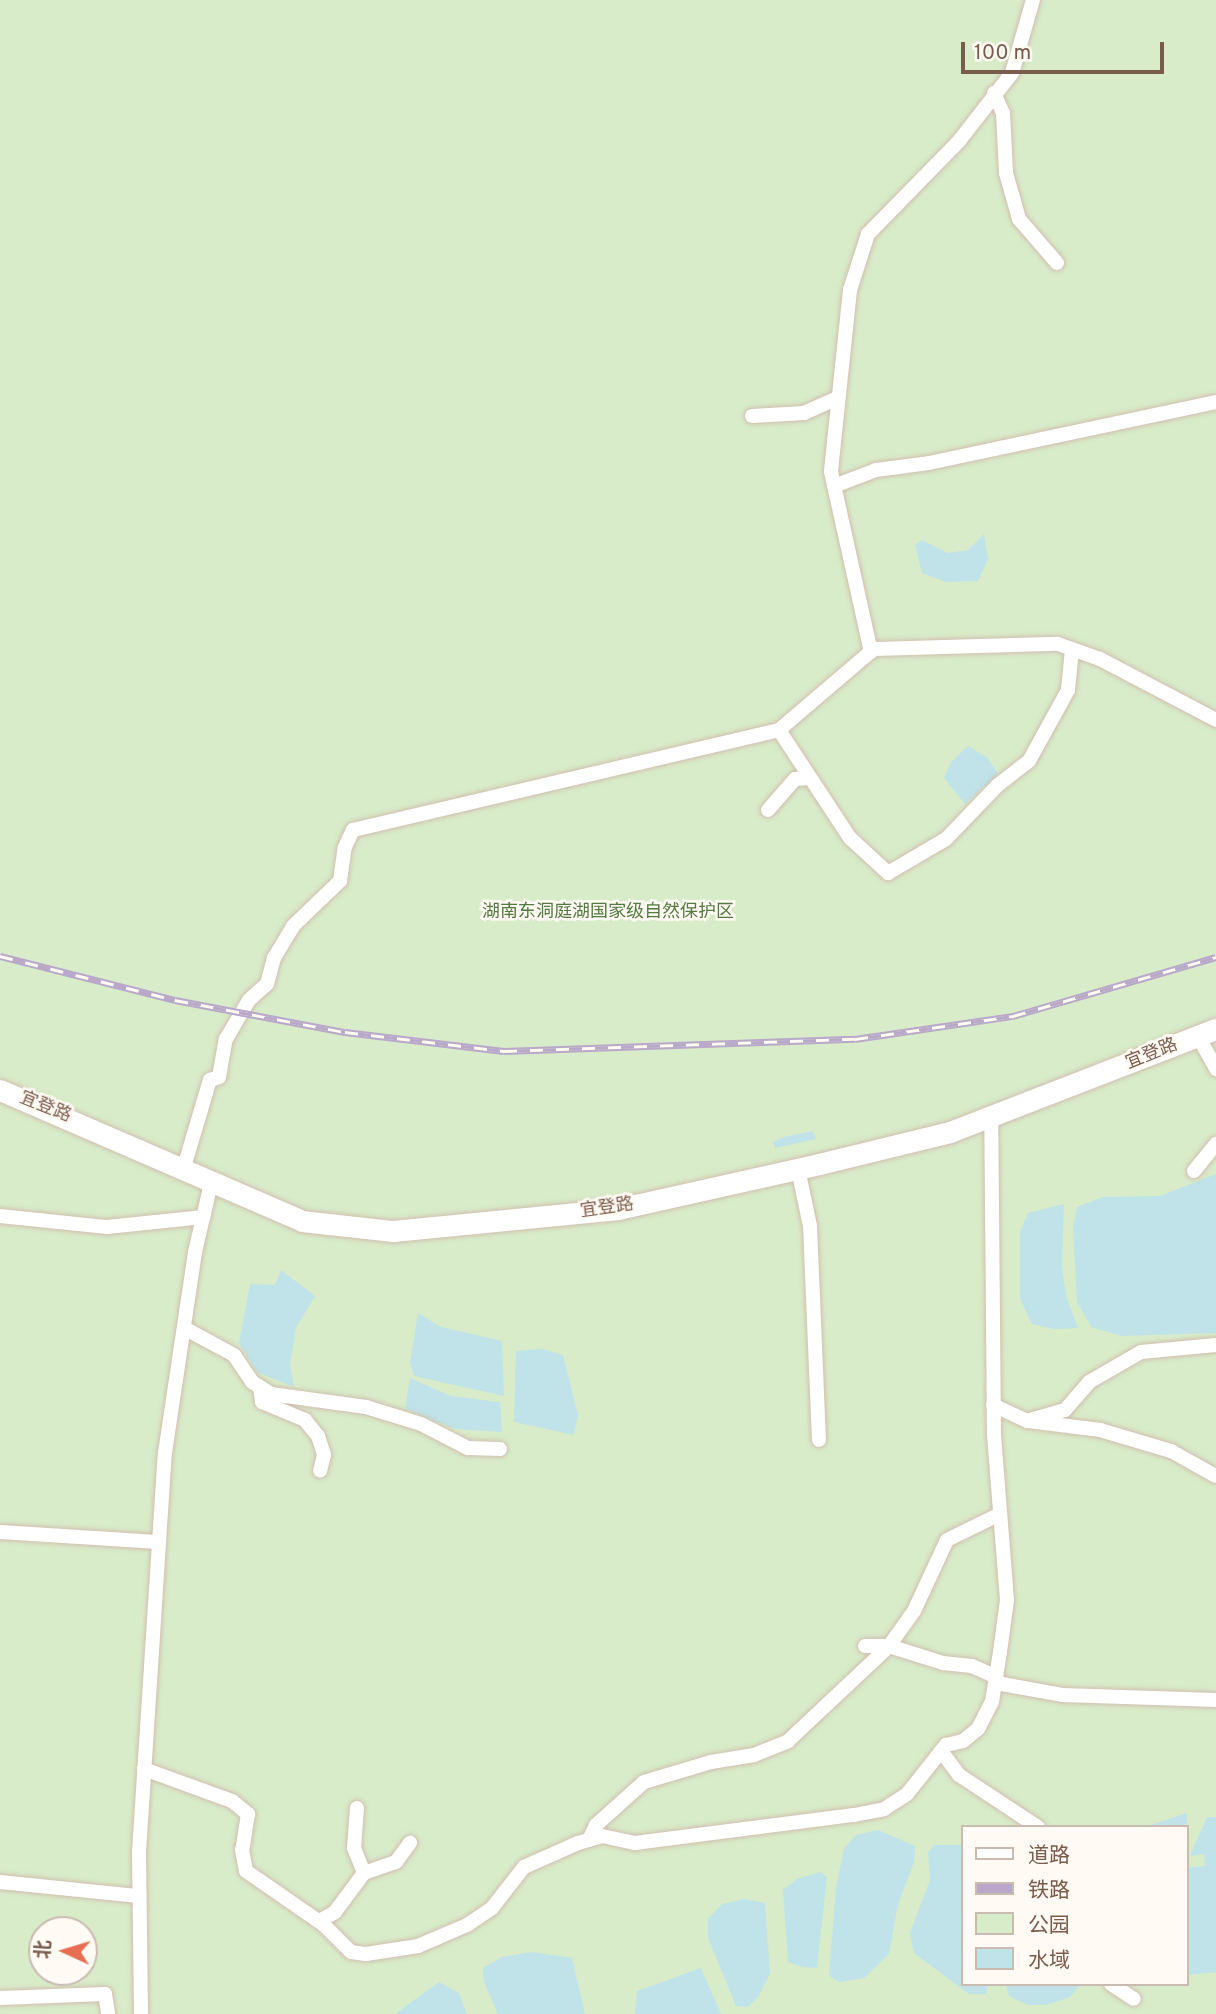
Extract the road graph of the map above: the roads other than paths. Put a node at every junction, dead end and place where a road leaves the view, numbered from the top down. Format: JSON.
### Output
{"nodes":[{"id":1,"x":1033,"y":0,"type":"edge"},
{"id":2,"x":994,"y":93,"type":"junction"},
{"id":3,"x":1057,"y":263,"type":"dead end"},
{"id":4,"x":836,"y":399,"type":"junction"},
{"id":5,"x":1216,"y":402,"type":"edge"},
{"id":6,"x":752,"y":416,"type":"dead end"},
{"id":7,"x":834,"y":486,"type":"junction"},
{"id":8,"x":1072,"y":649,"type":"junction"},
{"id":9,"x":870,"y":652,"type":"junction"},
{"id":10,"x":1216,"y":720,"type":"edge"},
{"id":11,"x":779,"y":730,"type":"junction"},
{"id":12,"x":810,"y":778,"type":"junction"},
{"id":13,"x":768,"y":810,"type":"dead end"},
{"id":14,"x":1207,"y":1033,"type":"edge"},
{"id":15,"x":1216,"y":1069,"type":"edge"},
{"id":16,"x":0,"y":1090,"type":"edge"},
{"id":17,"x":991,"y":1118,"type":"junction"},
{"id":18,"x":1216,"y":1144,"type":"edge"},
{"id":19,"x":184,"y":1167,"type":"junction"},
{"id":20,"x":798,"y":1169,"type":"junction"},
{"id":21,"x":1194,"y":1171,"type":"dead end"},
{"id":22,"x":212,"y":1180,"type":"junction"},
{"id":23,"x":0,"y":1216,"type":"edge"},
{"id":24,"x":203,"y":1217,"type":"junction"},
{"id":25,"x":184,"y":1328,"type":"junction"},
{"id":26,"x":1216,"y":1345,"type":"edge"},
{"id":27,"x":260,"y":1387,"type":"junction"},
{"id":28,"x":993,"y":1405,"type":"junction"},
{"id":29,"x":1028,"y":1420,"type":"junction"},
{"id":30,"x":819,"y":1440,"type":"dead end"},
{"id":31,"x":500,"y":1449,"type":"dead end"},
{"id":32,"x":320,"y":1471,"type":"dead end"},
{"id":33,"x":1216,"y":1476,"type":"edge"},
{"id":34,"x":1000,"y":1514,"type":"junction"},
{"id":35,"x":0,"y":1531,"type":"edge"},
{"id":36,"x":159,"y":1542,"type":"junction"},
{"id":37,"x":865,"y":1646,"type":"dead end"},
{"id":38,"x":889,"y":1646,"type":"junction"},
{"id":39,"x":996,"y":1680,"type":"junction"},
{"id":40,"x":1216,"y":1700,"type":"edge"},
{"id":41,"x":940,"y":1751,"type":"junction"},
{"id":42,"x":144,"y":1769,"type":"junction"},
{"id":43,"x":357,"y":1808,"type":"dead end"},
{"id":44,"x":1035,"y":1825,"type":"edge"},
{"id":45,"x":589,"y":1840,"type":"junction"},
{"id":46,"x":410,"y":1843,"type":"dead end"},
{"id":47,"x":364,"y":1873,"type":"junction"},
{"id":48,"x":0,"y":1882,"type":"edge"},
{"id":49,"x":139,"y":1896,"type":"junction"},
{"id":50,"x":318,"y":1921,"type":"junction"},
{"id":51,"x":1114,"y":1986,"type":"edge"},
{"id":52,"x":0,"y":1998,"type":"edge"},
{"id":53,"x":1134,"y":1999,"type":"dead end"},
{"id":54,"x":108,"y":2014,"type":"edge"},
{"id":55,"x":141,"y":2014,"type":"edge"}],
"edges":[{"from":1,"to":2,"type":"street"},
{"from":2,"to":3,"type":"street"},
{"from":2,"to":4,"type":"street"},
{"from":4,"to":6,"type":"street"},
{"from":4,"to":7,"type":"street"},
{"from":5,"to":7,"type":"street"},
{"from":7,"to":9,"type":"street"},
{"from":8,"to":9,"type":"street"},
{"from":8,"to":10,"type":"street"},
{"from":8,"to":12,"type":"street"},
{"from":9,"to":11,"type":"street"},
{"from":11,"to":12,"type":"street"},
{"from":11,"to":19,"type":"street"},
{"from":12,"to":13,"type":"street"},
{"from":14,"to":15,"type":"street"},
{"from":14,"to":17,"type":"street","name":"宜登路"},
{"from":16,"to":19,"type":"street","name":"宜登路"},
{"from":17,"to":20,"type":"street","name":"宜登路"},
{"from":17,"to":28,"type":"street"},
{"from":18,"to":21,"type":"street"},
{"from":19,"to":22,"type":"street","name":"宜登路"},
{"from":20,"to":22,"type":"street","name":"宜登路"},
{"from":20,"to":30,"type":"street"},
{"from":22,"to":24,"type":"street"},
{"from":23,"to":24,"type":"street"},
{"from":24,"to":25,"type":"street"},
{"from":25,"to":27,"type":"street"},
{"from":25,"to":36,"type":"street"},
{"from":26,"to":29,"type":"street"},
{"from":27,"to":31,"type":"street"},
{"from":27,"to":32,"type":"street"},
{"from":28,"to":29,"type":"street"},
{"from":28,"to":34,"type":"street"},
{"from":29,"to":33,"type":"street"},
{"from":34,"to":38,"type":"street"},
{"from":34,"to":39,"type":"street"},
{"from":35,"to":36,"type":"street"},
{"from":36,"to":42,"type":"street"},
{"from":37,"to":38,"type":"street"},
{"from":38,"to":39,"type":"street"},
{"from":38,"to":45,"type":"street"},
{"from":39,"to":40,"type":"street"},
{"from":39,"to":41,"type":"street"},
{"from":41,"to":44,"type":"street"},
{"from":41,"to":45,"type":"street"},
{"from":42,"to":49,"type":"street"},
{"from":42,"to":50,"type":"street"},
{"from":43,"to":47,"type":"street"},
{"from":45,"to":50,"type":"street"},
{"from":46,"to":47,"type":"street"},
{"from":47,"to":50,"type":"street"},
{"from":48,"to":49,"type":"street"},
{"from":49,"to":55,"type":"street"},
{"from":51,"to":53,"type":"street"},
{"from":52,"to":54,"type":"street"}]}
